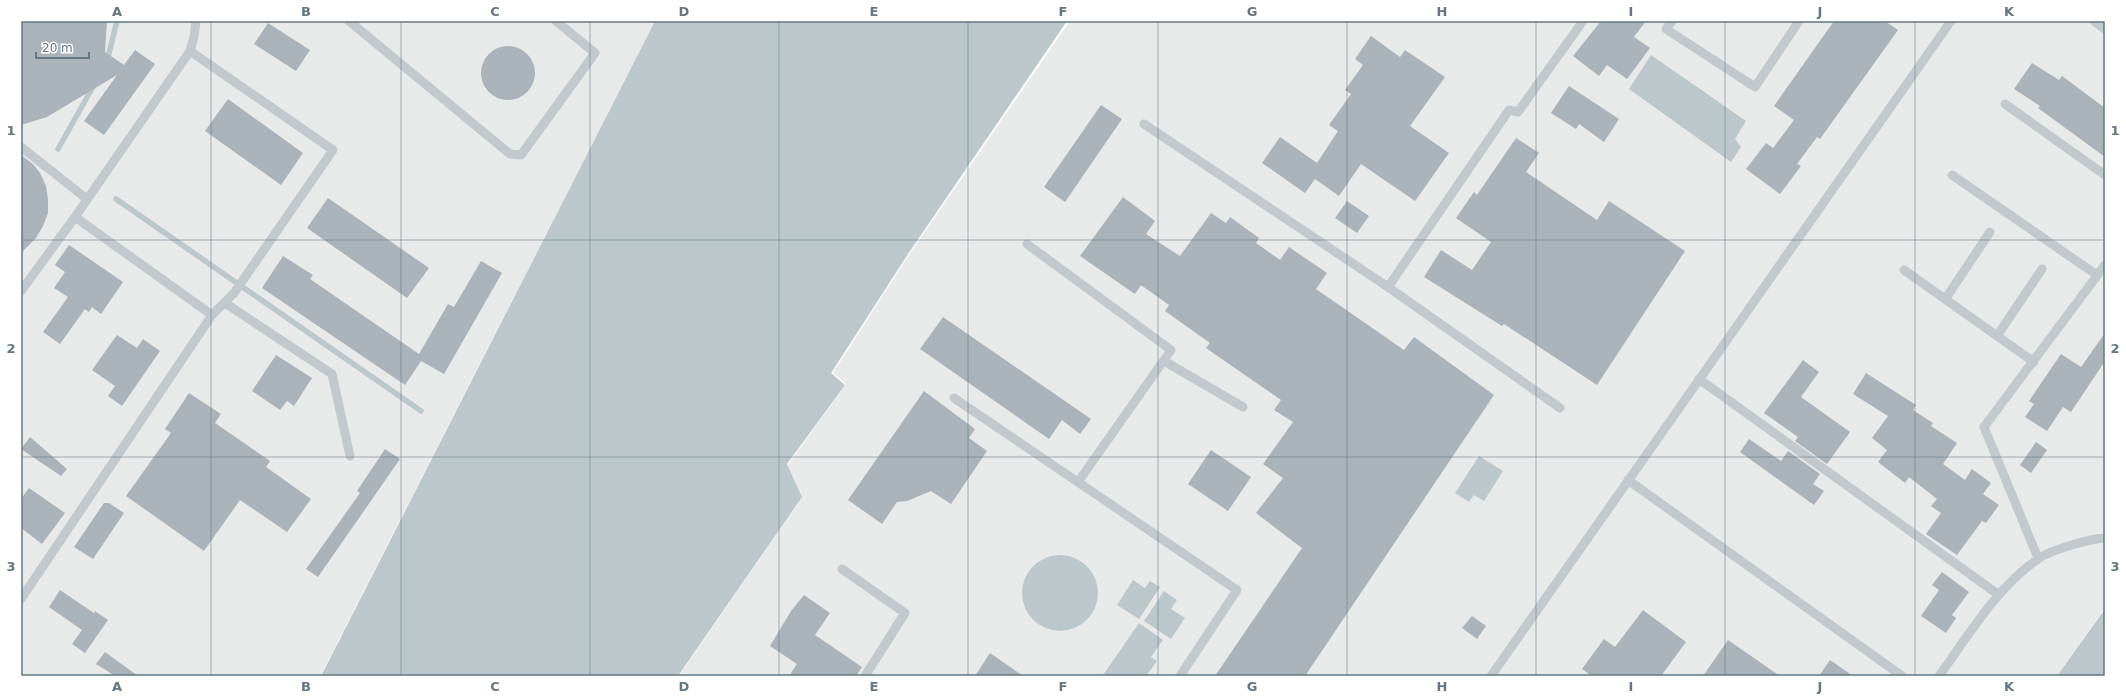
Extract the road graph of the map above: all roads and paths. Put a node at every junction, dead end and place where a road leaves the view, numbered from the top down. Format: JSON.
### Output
{"nodes":[{"id":1,"x":196,"y":21,"type":"edge"},
{"id":2,"x":349,"y":21,"type":"edge"},
{"id":3,"x":556,"y":21,"type":"edge"},
{"id":4,"x":1582,"y":21,"type":"edge"},
{"id":5,"x":1672,"y":21,"type":"edge"},
{"id":6,"x":1799,"y":21,"type":"edge"},
{"id":7,"x":1951,"y":21,"type":"edge"},
{"id":8,"x":2094,"y":21,"type":"edge"},
{"id":9,"x":2105,"y":29,"type":"edge"},
{"id":10,"x":190,"y":51,"type":"junction"},
{"id":11,"x":2005,"y":104,"type":"dead end"},
{"id":12,"x":1144,"y":124,"type":"dead end"},
{"id":13,"x":21,"y":147,"type":"edge"},
{"id":14,"x":1952,"y":175,"type":"dead end"},
{"id":15,"x":2105,"y":175,"type":"edge"},
{"id":16,"x":87,"y":199,"type":"junction"},
{"id":17,"x":76,"y":217,"type":"junction"},
{"id":18,"x":1990,"y":232,"type":"dead end"},
{"id":19,"x":1027,"y":244,"type":"dead end"},
{"id":20,"x":2105,"y":265,"type":"edge"},
{"id":21,"x":2042,"y":269,"type":"dead end"},
{"id":22,"x":1904,"y":270,"type":"dead end"},
{"id":23,"x":2097,"y":275,"type":"junction"},
{"id":24,"x":1388,"y":287,"type":"junction"},
{"id":25,"x":21,"y":291,"type":"edge"},
{"id":26,"x":1946,"y":298,"type":"junction"},
{"id":27,"x":224,"y":303,"type":"junction"},
{"id":28,"x":212,"y":315,"type":"junction"},
{"id":29,"x":1997,"y":336,"type":"junction"},
{"id":30,"x":1164,"y":361,"type":"junction"},
{"id":31,"x":2034,"y":362,"type":"junction"},
{"id":32,"x":1699,"y":379,"type":"junction"},
{"id":33,"x":954,"y":398,"type":"dead end"},
{"id":34,"x":1243,"y":407,"type":"dead end"},
{"id":35,"x":1560,"y":408,"type":"dead end"},
{"id":36,"x":350,"y":456,"type":"dead end"},
{"id":37,"x":1628,"y":480,"type":"junction"},
{"id":38,"x":1078,"y":482,"type":"junction"},
{"id":39,"x":2105,"y":538,"type":"edge"},
{"id":40,"x":2038,"y":558,"type":"junction"},
{"id":41,"x":842,"y":570,"type":"dead end"},
{"id":42,"x":1999,"y":595,"type":"junction"},
{"id":43,"x":21,"y":599,"type":"edge"},
{"id":44,"x":865,"y":676,"type":"edge"},
{"id":45,"x":1180,"y":676,"type":"edge"},
{"id":46,"x":1491,"y":676,"type":"edge"},
{"id":47,"x":1902,"y":676,"type":"edge"},
{"id":48,"x":1939,"y":676,"type":"edge"}],
"edges":[{"from":1,"to":10,"type":"lane"},
{"from":2,"to":3,"type":"lane"},
{"from":4,"to":24,"type":"lane"},
{"from":5,"to":6,"type":"lane"},
{"from":7,"to":32,"type":"lane"},
{"from":8,"to":9,"type":"lane"},
{"from":10,"to":16,"type":"lane"},
{"from":10,"to":27,"type":"lane"},
{"from":11,"to":15,"type":"lane"},
{"from":12,"to":24,"type":"lane"},
{"from":13,"to":16,"type":"lane"},
{"from":14,"to":23,"type":"lane"},
{"from":16,"to":17,"type":"lane"},
{"from":17,"to":25,"type":"lane"},
{"from":17,"to":28,"type":"lane"},
{"from":18,"to":26,"type":"lane"},
{"from":19,"to":30,"type":"lane"},
{"from":20,"to":23,"type":"lane"},
{"from":21,"to":29,"type":"lane"},
{"from":22,"to":26,"type":"lane"},
{"from":23,"to":31,"type":"lane"},
{"from":24,"to":35,"type":"lane"},
{"from":26,"to":29,"type":"lane"},
{"from":27,"to":28,"type":"lane"},
{"from":27,"to":36,"type":"lane"},
{"from":28,"to":43,"type":"lane"},
{"from":29,"to":31,"type":"lane"},
{"from":30,"to":34,"type":"lane"},
{"from":30,"to":38,"type":"lane"},
{"from":31,"to":40,"type":"lane"},
{"from":32,"to":37,"type":"lane"},
{"from":32,"to":42,"type":"lane"},
{"from":33,"to":38,"type":"lane"},
{"from":37,"to":46,"type":"lane"},
{"from":37,"to":47,"type":"lane"},
{"from":38,"to":45,"type":"lane"},
{"from":39,"to":40,"type":"lane"},
{"from":40,"to":42,"type":"lane"},
{"from":41,"to":44,"type":"lane"},
{"from":42,"to":48,"type":"lane"}]}
